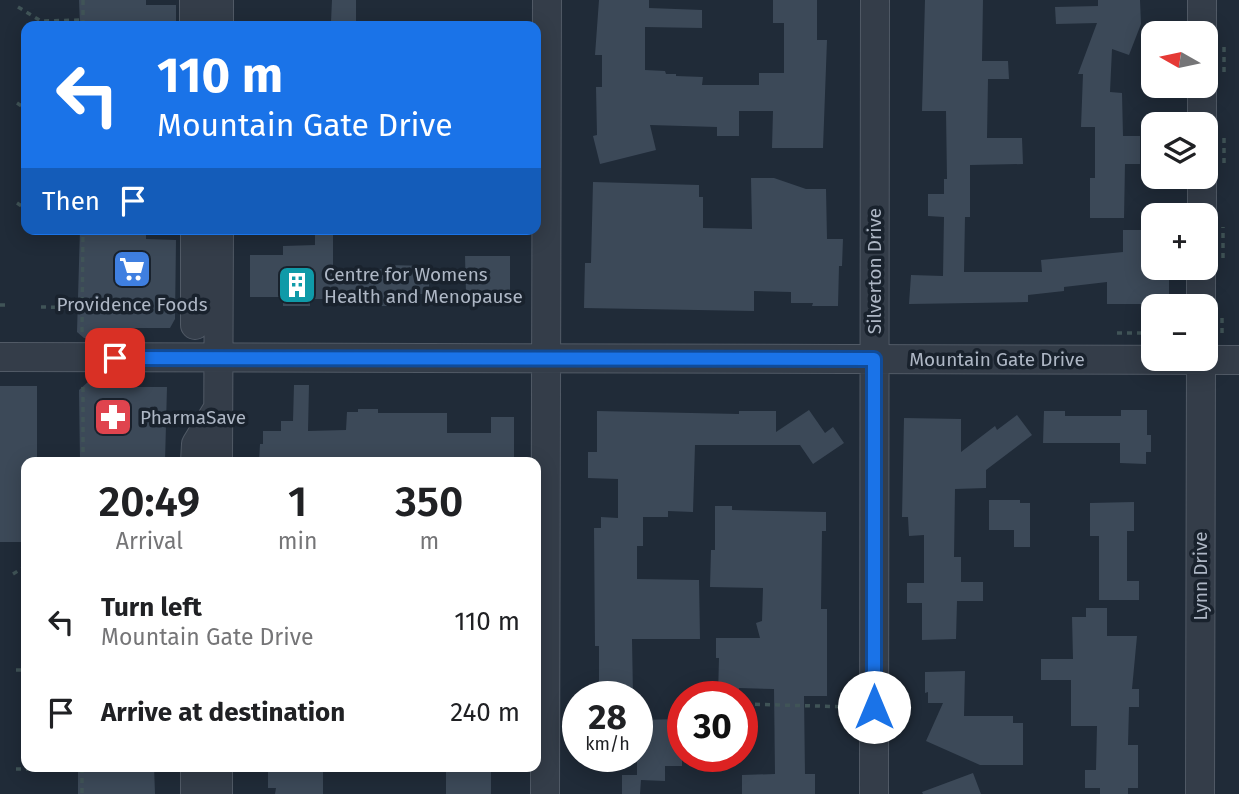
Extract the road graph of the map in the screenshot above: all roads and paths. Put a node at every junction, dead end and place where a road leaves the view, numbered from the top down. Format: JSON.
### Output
{"nodes":[{"id":1,"x":83,"y":0,"type":"edge"},
{"id":2,"x":194,"y":0,"type":"edge"},
{"id":3,"x":219,"y":0,"type":"edge"},
{"id":4,"x":547,"y":0,"type":"edge"},
{"id":5,"x":875,"y":0,"type":"edge"},
{"id":6,"x":1202,"y":0,"type":"edge"},
{"id":7,"x":18,"y":7,"type":"dead end"},
{"id":8,"x":83,"y":20,"type":"joint"},
{"id":9,"x":194,"y":21,"type":"edge"},
{"id":10,"x":219,"y":21,"type":"edge"},
{"id":11,"x":1202,"y":21,"type":"edge"},
{"id":12,"x":17,"y":103,"type":"dead end"},
{"id":13,"x":21,"y":106,"type":"edge"},
{"id":14,"x":17,"y":203,"type":"dead end"},
{"id":15,"x":21,"y":206,"type":"edge"},
{"id":16,"x":83,"y":235,"type":"edge"},
{"id":17,"x":197,"y":235,"type":"edge"},
{"id":18,"x":217,"y":235,"type":"edge"},
{"id":19,"x":207,"y":273,"type":"junction"},
{"id":20,"x":0,"y":305,"type":"edge"},
{"id":21,"x":9,"y":306,"type":"dead end"},
{"id":22,"x":41,"y":307,"type":"dead end"},
{"id":23,"x":82,"y":307,"type":"junction"},
{"id":24,"x":195,"y":324,"type":"dead end"},
{"id":25,"x":82,"y":332,"type":"dead end"},
{"id":26,"x":0,"y":357,"type":"edge"},
{"id":27,"x":219,"y":358,"type":"junction"},
{"id":28,"x":546,"y":359,"type":"junction"},
{"id":29,"x":874,"y":359,"type":"junction"},
{"id":30,"x":1141,"y":359,"type":"edge"},
{"id":31,"x":1218,"y":359,"type":"edge"},
{"id":32,"x":1239,"y":360,"type":"edge"},
{"id":33,"x":1201,"y":371,"type":"edge"},
{"id":34,"x":83,"y":384,"type":"dead end"},
{"id":35,"x":218,"y":408,"type":"junction"},
{"id":36,"x":83,"y":457,"type":"edge"},
{"id":37,"x":195,"y":457,"type":"edge"},
{"id":38,"x":218,"y":457,"type":"edge"},
{"id":39,"x":21,"y":569,"type":"edge"},
{"id":40,"x":13,"y":574,"type":"dead end"},
{"id":41,"x":16,"y":670,"type":"dead end"},
{"id":42,"x":21,"y":670,"type":"edge"},
{"id":43,"x":758,"y":704,"type":"edge"},
{"id":44,"x":874,"y":707,"type":"junction"},
{"id":45,"x":16,"y":769,"type":"dead end"},
{"id":46,"x":21,"y":769,"type":"edge"},
{"id":47,"x":82,"y":772,"type":"edge"},
{"id":48,"x":195,"y":772,"type":"edge"},
{"id":49,"x":218,"y":772,"type":"edge"},
{"id":50,"x":82,"y":794,"type":"edge"},
{"id":51,"x":195,"y":794,"type":"edge"},
{"id":52,"x":218,"y":794,"type":"edge"},
{"id":53,"x":545,"y":794,"type":"edge"},
{"id":54,"x":874,"y":794,"type":"edge"},
{"id":55,"x":1200,"y":794,"type":"edge"}],
"edges":[{"from":1,"to":8,"type":"path"},
{"from":2,"to":9,"type":"street"},
{"from":3,"to":10,"type":"street"},
{"from":4,"to":28,"type":"street"},
{"from":5,"to":29,"type":"street","name":"Silverton Drive"},
{"from":6,"to":11,"type":"street"},
{"from":7,"to":8,"type":"path"},
{"from":12,"to":13,"type":"path"},
{"from":14,"to":15,"type":"path"},
{"from":16,"to":23,"type":"path"},
{"from":17,"to":19,"type":"street"},
{"from":18,"to":19,"type":"street"},
{"from":19,"to":24,"type":"street"},
{"from":19,"to":27,"type":"street"},
{"from":20,"to":21,"type":"path"},
{"from":22,"to":23,"type":"path"},
{"from":23,"to":25,"type":"path"},
{"from":26,"to":27,"type":"street","name":"Mountain Gate Drive"},
{"from":27,"to":28,"type":"street","name":"Mountain Gate Drive"},
{"from":27,"to":35,"type":"street"},
{"from":28,"to":29,"type":"street","name":"Mountain Gate Drive"},
{"from":28,"to":53,"type":"street"},
{"from":29,"to":30,"type":"street","name":"Mountain Gate Drive"},
{"from":29,"to":44,"type":"street","name":"Silverton Drive"},
{"from":31,"to":32,"type":"street","name":"Mountain Gate Drive"},
{"from":33,"to":55,"type":"street","name":"Lynn Drive"},
{"from":34,"to":36,"type":"path"},
{"from":35,"to":37,"type":"street"},
{"from":35,"to":38,"type":"street"},
{"from":39,"to":40,"type":"path"},
{"from":41,"to":42,"type":"path"},
{"from":43,"to":44,"type":"path"},
{"from":44,"to":54,"type":"street","name":"Silverton Drive"},
{"from":45,"to":46,"type":"path"},
{"from":47,"to":50,"type":"path"},
{"from":48,"to":51,"type":"street"},
{"from":49,"to":52,"type":"street"}]}
